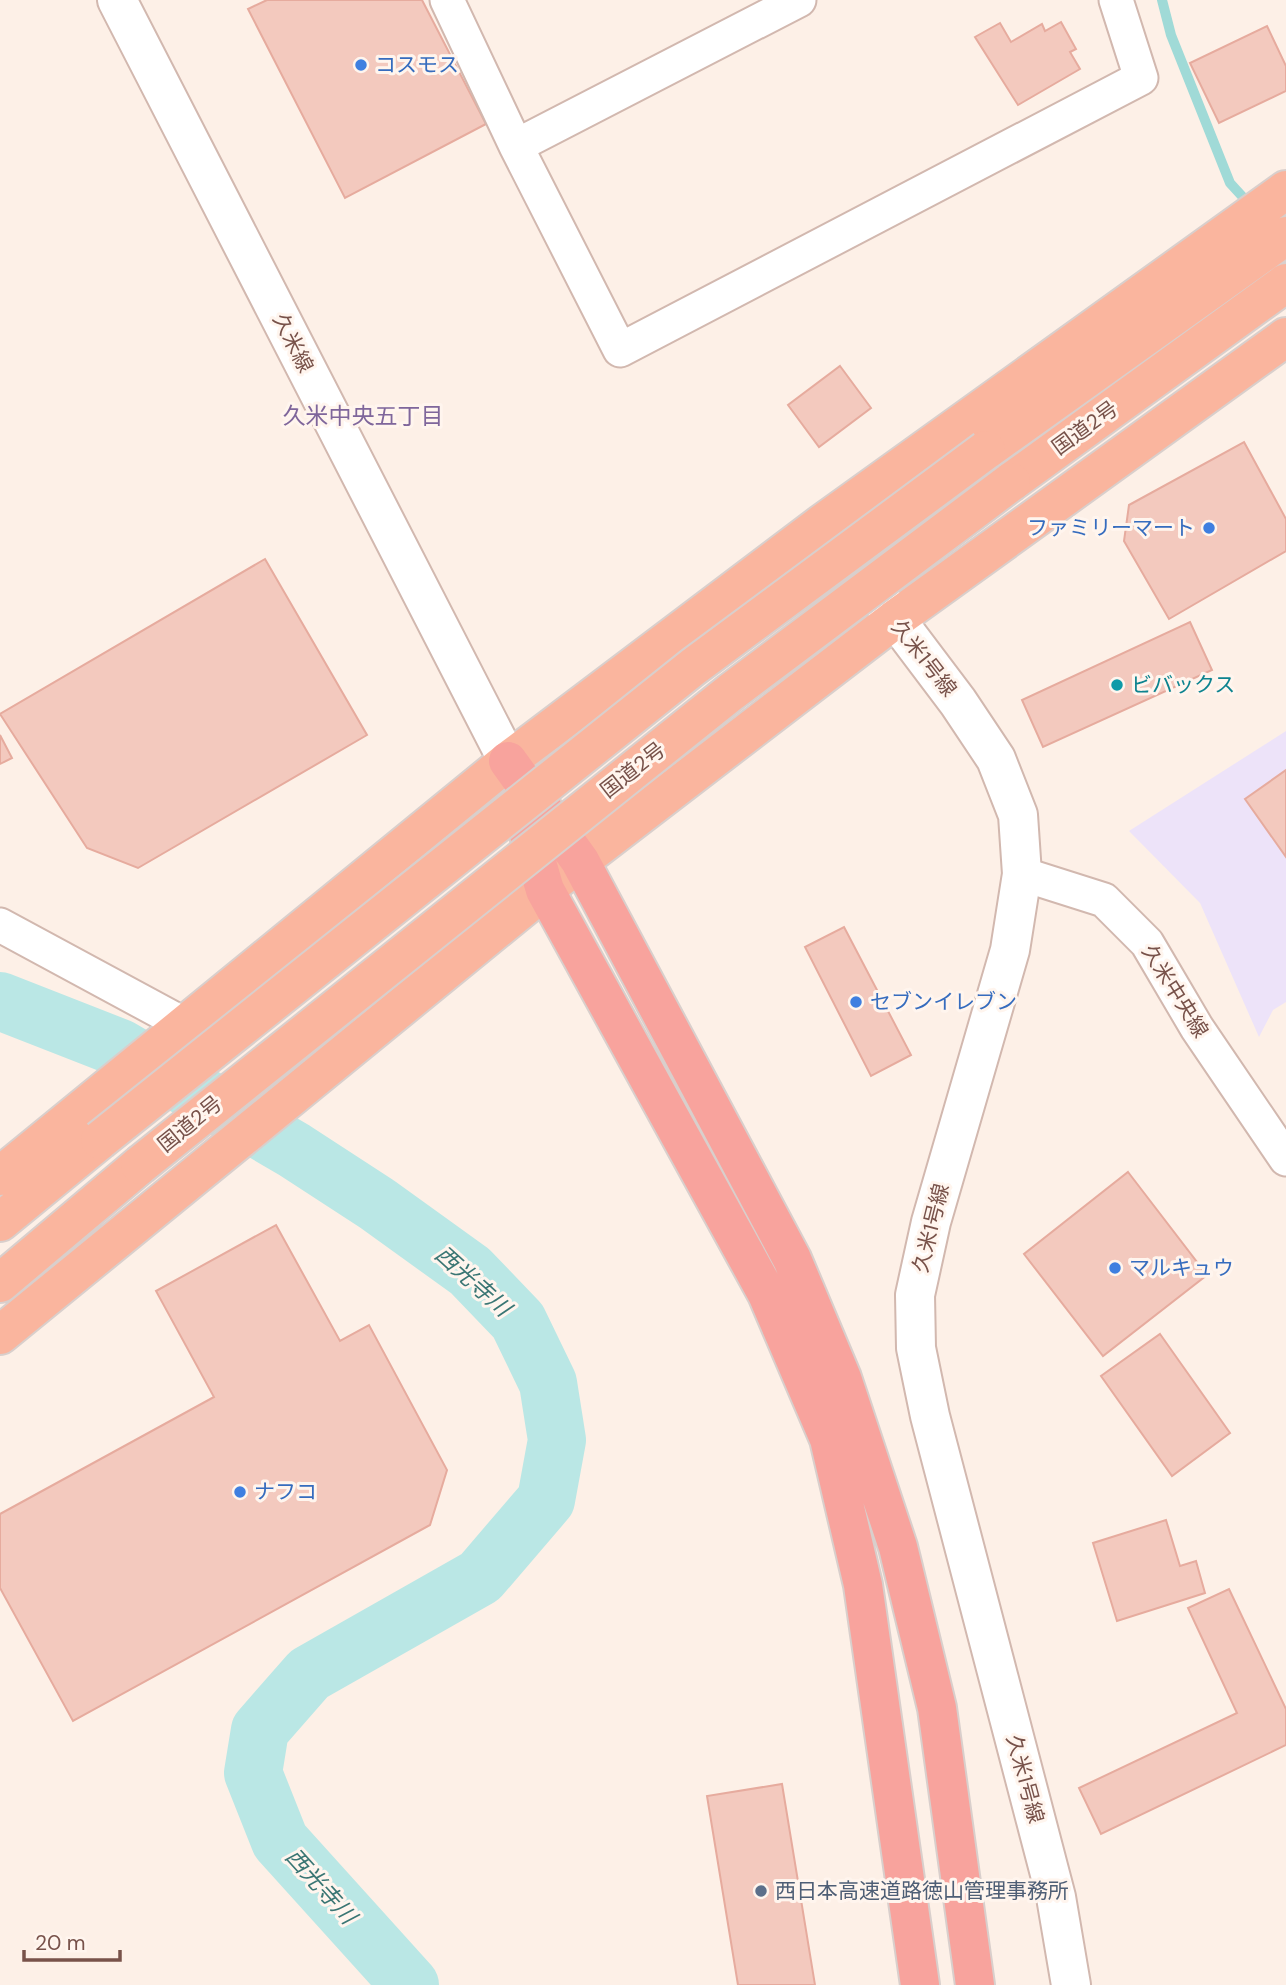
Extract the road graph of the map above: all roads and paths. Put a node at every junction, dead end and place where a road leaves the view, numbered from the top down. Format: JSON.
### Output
{"nodes":[{"id":1,"x":117,"y":0,"type":"edge"},
{"id":2,"x":447,"y":0,"type":"edge"},
{"id":3,"x":799,"y":0,"type":"edge"},
{"id":4,"x":1116,"y":0,"type":"edge"},
{"id":5,"x":516,"y":146,"type":"junction"},
{"id":6,"x":1285,"y":190,"type":"edge"},
{"id":7,"x":1286,"y":236,"type":"edge"},
{"id":8,"x":1286,"y":283,"type":"edge"},
{"id":9,"x":1286,"y":337,"type":"edge"},
{"id":10,"x":823,"y":523,"type":"junction"},
{"id":11,"x":894,"y":620,"type":"junction"},
{"id":12,"x":508,"y":761,"type":"junction"},
{"id":13,"x":580,"y":861,"type":"junction"},
{"id":14,"x":1023,"y":874,"type":"junction"},
{"id":15,"x":545,"y":890,"type":"junction"},
{"id":16,"x":0,"y":925,"type":"edge"},
{"id":17,"x":187,"y":1026,"type":"junction"},
{"id":18,"x":1286,"y":1159,"type":"edge"},
{"id":19,"x":0,"y":1176,"type":"edge"},
{"id":20,"x":0,"y":1222,"type":"edge"},
{"id":21,"x":0,"y":1283,"type":"edge"},
{"id":22,"x":0,"y":1335,"type":"edge"},
{"id":23,"x":920,"y":1985,"type":"edge"},
{"id":24,"x":975,"y":1985,"type":"edge"},
{"id":25,"x":1071,"y":1985,"type":"edge"}],
"edges":[{"from":1,"to":12,"type":"street","name":"久米線"},
{"from":2,"to":5,"type":"street"},
{"from":3,"to":5,"type":"street"},
{"from":4,"to":5,"type":"street"},
{"from":6,"to":10,"type":"highway"},
{"from":7,"to":20,"type":"highway","name":"国道2号","bridge":true},
{"from":8,"to":21,"type":"highway","name":"国道2号","bridge":true},
{"from":9,"to":11,"type":"highway"},
{"from":10,"to":11,"type":"street","name":"久米1号線"},
{"from":10,"to":12,"type":"highway"},
{"from":11,"to":13,"type":"highway"},
{"from":11,"to":14,"type":"street","name":"久米1号線"},
{"from":12,"to":13,"type":"highway"},
{"from":12,"to":15,"type":"highway"},
{"from":12,"to":17,"type":"highway"},
{"from":13,"to":15,"type":"highway"},
{"from":13,"to":24,"type":"highway"},
{"from":14,"to":18,"type":"street","name":"久米中央線"},
{"from":14,"to":25,"type":"street","name":"久米1号線"},
{"from":15,"to":22,"type":"highway"},
{"from":15,"to":23,"type":"highway"},
{"from":16,"to":17,"type":"street"},
{"from":17,"to":19,"type":"highway"}]}
